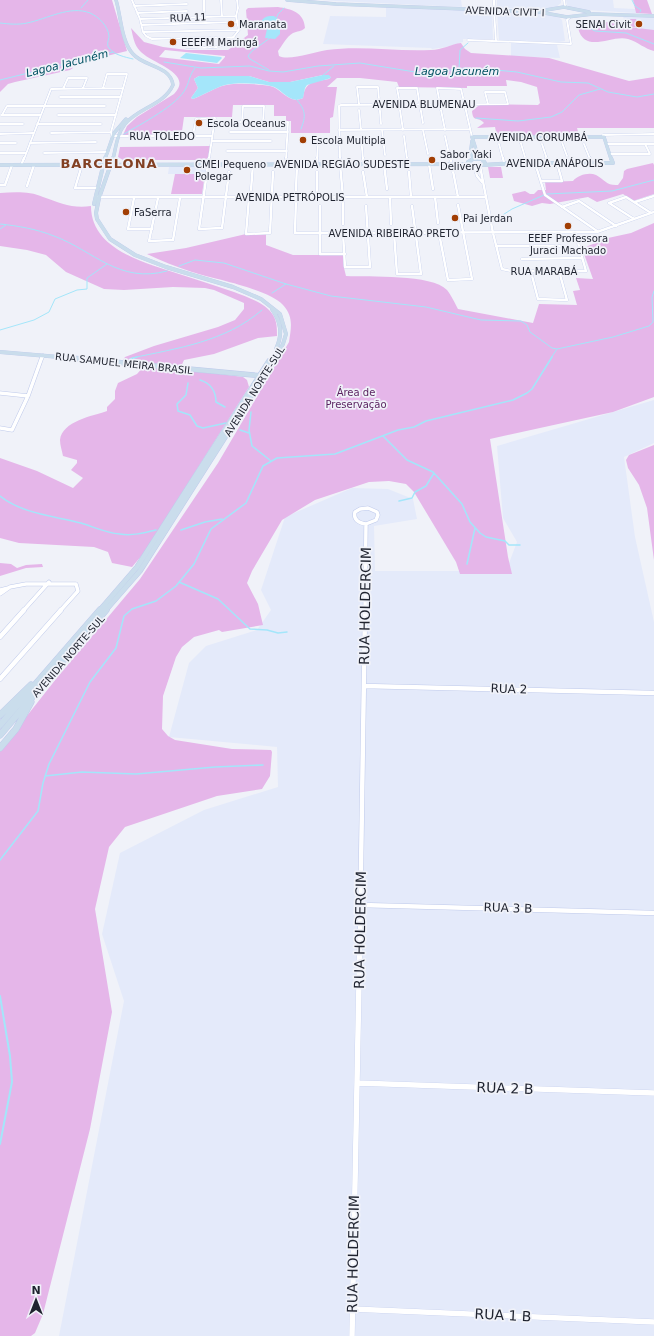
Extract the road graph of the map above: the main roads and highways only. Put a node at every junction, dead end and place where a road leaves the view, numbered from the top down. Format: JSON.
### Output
{"nodes":[{"id":1,"x":113,"y":0,"type":"edge"},
{"id":2,"x":116,"y":0,"type":"edge"},
{"id":3,"x":287,"y":0,"type":"edge"},
{"id":4,"x":306,"y":0,"type":"edge"},
{"id":5,"x":557,"y":8,"type":"junction"},
{"id":6,"x":494,"y":10,"type":"junction"},
{"id":7,"x":576,"y":10,"type":"junction"},
{"id":8,"x":556,"y":15,"type":"junction"},
{"id":9,"x":576,"y":15,"type":"junction"},
{"id":10,"x":654,"y":15,"type":"edge"},
{"id":11,"x":472,"y":139,"type":"junction"},
{"id":12,"x":106,"y":158,"type":"junction"},
{"id":13,"x":473,"y":158,"type":"junction"},
{"id":14,"x":479,"y":159,"type":"junction"},
{"id":15,"x":111,"y":162,"type":"junction"},
{"id":16,"x":307,"y":162,"type":"junction"},
{"id":17,"x":468,"y":162,"type":"junction"},
{"id":18,"x":104,"y":163,"type":"junction"},
{"id":19,"x":119,"y":163,"type":"junction"},
{"id":20,"x":209,"y":163,"type":"junction"},
{"id":21,"x":340,"y":163,"type":"junction"},
{"id":22,"x":364,"y":163,"type":"junction"},
{"id":23,"x":613,"y":163,"type":"joint"},
{"id":24,"x":0,"y":164,"type":"edge"},
{"id":25,"x":96,"y":164,"type":"junction"},
{"id":26,"x":303,"y":164,"type":"junction"},
{"id":27,"x":483,"y":164,"type":"junction"},
{"id":28,"x":109,"y":169,"type":"junction"},
{"id":29,"x":103,"y":170,"type":"junction"},
{"id":30,"x":97,"y":197,"type":"junction"},
{"id":31,"x":0,"y":352,"type":"edge"},
{"id":32,"x":261,"y":377,"type":"junction"},
{"id":33,"x":49,"y":670,"type":"junction"},
{"id":34,"x":41,"y":687,"type":"junction"},
{"id":35,"x":0,"y":715,"type":"edge"},
{"id":36,"x":3,"y":719,"type":"edge"},
{"id":37,"x":12,"y":722,"type":"junction"},
{"id":38,"x":0,"y":725,"type":"edge"},
{"id":39,"x":0,"y":735,"type":"edge"},
{"id":40,"x":8,"y":739,"type":"junction"},
{"id":41,"x":0,"y":748,"type":"edge"}],
"edges":[{"from":1,"to":12,"type":"main road","name":"AVENIDA NORTE-SUL"},
{"from":2,"to":15,"type":"main road","name":"AVENIDA NORTE-SUL"},
{"from":3,"to":6,"type":"main road","name":"AVENIDA CIVIT I"},
{"from":4,"to":6,"type":"main road","name":"AVENIDA CIVIT I"},
{"from":5,"to":6,"type":"main road","name":"AVENIDA CIVIT I"},
{"from":5,"to":7,"type":"main road","name":"AVENIDA CIVIT I"},
{"from":5,"to":8,"type":"main road"},
{"from":6,"to":8,"type":"main road","name":"AVENIDA CIVIT I"},
{"from":7,"to":9,"type":"main road"},
{"from":7,"to":10,"type":"main road","name":"AVENIDA CIVIT I"},
{"from":8,"to":9,"type":"main road","name":"AVENIDA CIVIT I"},
{"from":9,"to":10,"type":"main road"},
{"from":11,"to":13,"type":"main road"},
{"from":11,"to":14,"type":"main road"},
{"from":11,"to":23,"type":"main road","name":"AVENIDA CORUMBÁ"},
{"from":12,"to":18,"type":"main road","name":"AVENIDA NORTE-SUL"},
{"from":12,"to":25,"type":"main road"},
{"from":13,"to":14,"type":"main road"},
{"from":13,"to":17,"type":"main road"},
{"from":14,"to":27,"type":"main road"},
{"from":15,"to":18,"type":"main road","name":"AVENIDA REGIÃO SUDESTE"},
{"from":15,"to":19,"type":"main road","name":"AVENIDA REGIÃO SUDESTE"},
{"from":15,"to":19,"type":"main road"},
{"from":15,"to":28,"type":"main road","name":"AVENIDA NORTE-SUL"},
{"from":16,"to":20,"type":"main road","name":"AVENIDA REGIÃO SUDESTE"},
{"from":16,"to":21,"type":"main road","name":"AVENIDA REGIÃO SUDESTE"},
{"from":16,"to":26,"type":"main road"},
{"from":17,"to":22,"type":"main road","name":"AVENIDA REGIÃO SUDESTE"},
{"from":17,"to":22,"type":"main road","name":"AVENIDA REGIÃO SUDESTE"},
{"from":17,"to":27,"type":"main road","name":"AVENIDA ANÁPOLIS"},
{"from":18,"to":25,"type":"main road","name":"AVENIDA REGIÃO SUDESTE"},
{"from":18,"to":29,"type":"main road","name":"AVENIDA NORTE-SUL"},
{"from":19,"to":20,"type":"main road","name":"AVENIDA REGIÃO SUDESTE"},
{"from":19,"to":28,"type":"main road"},
{"from":20,"to":26,"type":"main road","name":"AVENIDA REGIÃO SUDESTE"},
{"from":21,"to":22,"type":"main road","name":"AVENIDA REGIÃO SUDESTE"},
{"from":21,"to":26,"type":"main road","name":"AVENIDA REGIÃO SUDESTE"},
{"from":23,"to":27,"type":"main road","name":"AVENIDA ANÁPOLIS"},
{"from":24,"to":25,"type":"main road","name":"AVENIDA REGIÃO SUDESTE"},
{"from":24,"to":25,"type":"main road","name":"AVENIDA REGIÃO SUDESTE"},
{"from":25,"to":29,"type":"main road"},
{"from":28,"to":30,"type":"main road","name":"AVENIDA NORTE-SUL"},
{"from":29,"to":30,"type":"main road","name":"AVENIDA NORTE-SUL"},
{"from":30,"to":32,"type":"main road","name":"AVENIDA NORTE-SUL"},
{"from":31,"to":32,"type":"main road","name":"RUA SAMUEL MEIRA BRASIL"},
{"from":32,"to":33,"type":"main road","name":"AVENIDA NORTE-SUL"},
{"from":32,"to":34,"type":"main road","name":"AVENIDA NORTE-SUL"},
{"from":33,"to":35,"type":"main road"},
{"from":33,"to":36,"type":"main road","name":"AVENIDA NORTE-SUL"},
{"from":34,"to":37,"type":"main road","name":"AVENIDA NORTE-SUL"},
{"from":34,"to":40,"type":"main road"},
{"from":36,"to":37,"type":"main road"},
{"from":36,"to":38,"type":"main road","name":"AVENIDA NORTE-SUL"},
{"from":37,"to":39,"type":"main road","name":"AVENIDA NORTE-SUL"},
{"from":37,"to":40,"type":"main road"},
{"from":40,"to":41,"type":"main road"}]}
